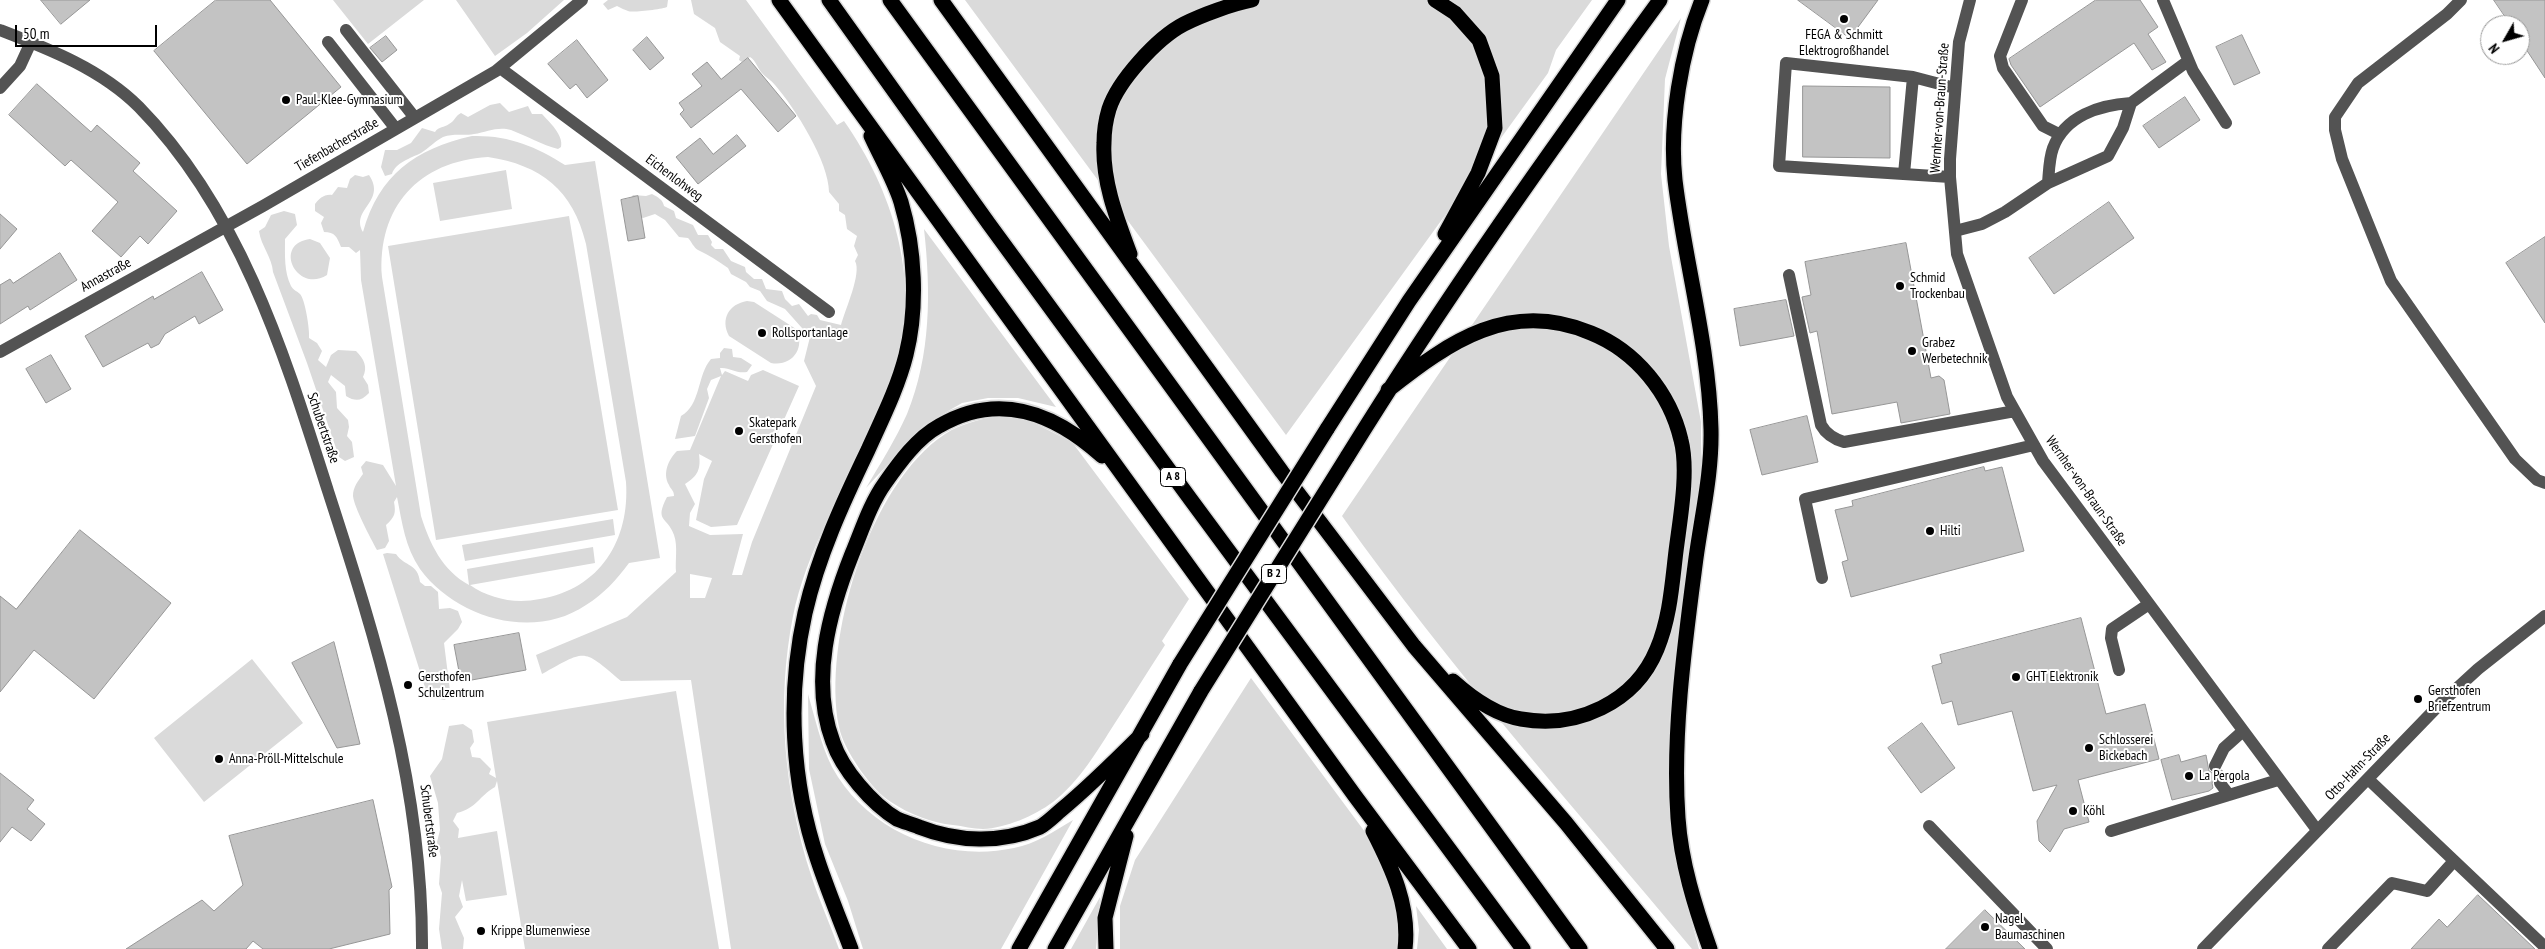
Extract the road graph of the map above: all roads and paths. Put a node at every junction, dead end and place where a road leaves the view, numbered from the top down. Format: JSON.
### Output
{"nodes":[{"id":1,"x":582,"y":0,"type":"edge"},
{"id":2,"x":779,"y":0,"type":"edge"},
{"id":3,"x":829,"y":0,"type":"edge"},
{"id":4,"x":890,"y":0,"type":"edge"},
{"id":5,"x":940,"y":0,"type":"edge"},
{"id":6,"x":1252,"y":0,"type":"edge"},
{"id":7,"x":1435,"y":0,"type":"edge"},
{"id":8,"x":1618,"y":0,"type":"edge"},
{"id":9,"x":1660,"y":0,"type":"edge"},
{"id":10,"x":1702,"y":0,"type":"edge"},
{"id":11,"x":1970,"y":0,"type":"edge"},
{"id":12,"x":2022,"y":0,"type":"edge"},
{"id":13,"x":2163,"y":0,"type":"edge"},
{"id":14,"x":2461,"y":0,"type":"edge"},
{"id":15,"x":0,"y":30,"type":"edge"},
{"id":16,"x":346,"y":30,"type":"dead end"},
{"id":17,"x":31,"y":42,"type":"junction"},
{"id":18,"x":328,"y":42,"type":"dead end"},
{"id":19,"x":2188,"y":60,"type":"junction"},
{"id":20,"x":500,"y":68,"type":"junction"},
{"id":21,"x":1913,"y":77,"type":"junction"},
{"id":22,"x":0,"y":88,"type":"edge"},
{"id":23,"x":1955,"y":88,"type":"junction"},
{"id":24,"x":2131,"y":103,"type":"junction"},
{"id":25,"x":857,"y":105,"type":"junction"},
{"id":26,"x":415,"y":118,"type":"junction"},
{"id":27,"x":2226,"y":123,"type":"dead end"},
{"id":28,"x":396,"y":129,"type":"junction"},
{"id":29,"x":2059,"y":134,"type":"junction"},
{"id":30,"x":1904,"y":174,"type":"junction"},
{"id":31,"x":1950,"y":177,"type":"junction"},
{"id":32,"x":2048,"y":183,"type":"junction"},
{"id":33,"x":227,"y":226,"type":"junction"},
{"id":34,"x":1955,"y":231,"type":"junction"},
{"id":35,"x":1138,"y":274,"type":"junction"},
{"id":36,"x":1789,"y":275,"type":"dead end"},
{"id":37,"x":1409,"y":301,"type":"junction"},
{"id":38,"x":830,"y":312,"type":"dead end"},
{"id":39,"x":0,"y":352,"type":"edge"},
{"id":40,"x":1388,"y":390,"type":"junction"},
{"id":41,"x":2015,"y":411,"type":"junction"},
{"id":42,"x":2034,"y":445,"type":"junction"},
{"id":43,"x":1129,"y":483,"type":"junction"},
{"id":44,"x":2545,"y":483,"type":"edge"},
{"id":45,"x":1822,"y":578,"type":"dead end"},
{"id":46,"x":2149,"y":604,"type":"junction"},
{"id":47,"x":2545,"y":616,"type":"edge"},
{"id":48,"x":1414,"y":646,"type":"junction"},
{"id":49,"x":2119,"y":670,"type":"dead end"},
{"id":50,"x":2242,"y":731,"type":"junction"},
{"id":51,"x":1142,"y":734,"type":"junction"},
{"id":52,"x":2215,"y":766,"type":"dead end"},
{"id":53,"x":2368,"y":779,"type":"junction"},
{"id":54,"x":2278,"y":780,"type":"junction"},
{"id":55,"x":2220,"y":783,"type":"dead end"},
{"id":56,"x":2229,"y":795,"type":"junction"},
{"id":57,"x":1355,"y":796,"type":"junction"},
{"id":58,"x":1132,"y":812,"type":"junction"},
{"id":59,"x":1929,"y":826,"type":"dead end"},
{"id":60,"x":2317,"y":830,"type":"junction"},
{"id":61,"x":2111,"y":831,"type":"dead end"},
{"id":62,"x":2454,"y":861,"type":"junction"},
{"id":63,"x":2545,"y":946,"type":"edge"},
{"id":64,"x":422,"y":949,"type":"edge"},
{"id":65,"x":851,"y":949,"type":"edge"},
{"id":66,"x":1019,"y":949,"type":"edge"},
{"id":67,"x":1055,"y":949,"type":"edge"},
{"id":68,"x":1106,"y":949,"type":"edge"},
{"id":69,"x":1405,"y":949,"type":"edge"},
{"id":70,"x":1469,"y":949,"type":"edge"},
{"id":71,"x":1523,"y":949,"type":"edge"},
{"id":72,"x":1580,"y":949,"type":"edge"},
{"id":73,"x":1666,"y":949,"type":"edge"},
{"id":74,"x":1710,"y":949,"type":"edge"},
{"id":75,"x":2048,"y":949,"type":"edge"},
{"id":76,"x":2203,"y":949,"type":"edge"},
{"id":77,"x":2328,"y":949,"type":"edge"}],
"edges":[{"from":1,"to":20,"type":"street","name":"Tiefenbacherstraße"},
{"from":2,"to":25,"type":"highway"},
{"from":3,"to":71,"type":"highway","number":"A 8"},
{"from":4,"to":72,"type":"highway"},
{"from":5,"to":35,"type":"highway"},
{"from":6,"to":35,"type":"highway"},
{"from":7,"to":37,"type":"highway"},
{"from":8,"to":37,"type":"highway"},
{"from":9,"to":40,"type":"highway"},
{"from":10,"to":74,"type":"highway"},
{"from":11,"to":23,"type":"street","name":"Wernher-von-Braun-Straße"},
{"from":12,"to":29,"type":"street"},
{"from":13,"to":19,"type":"street"},
{"from":14,"to":44,"type":"street"},
{"from":15,"to":17,"type":"street","name":"Schubertstraße"},
{"from":16,"to":26,"type":"street"},
{"from":17,"to":22,"type":"street"},
{"from":17,"to":33,"type":"street","name":"Schubertstraße"},
{"from":18,"to":28,"type":"street"},
{"from":19,"to":24,"type":"street"},
{"from":19,"to":27,"type":"street"},
{"from":20,"to":26,"type":"street","name":"Tiefenbacherstraße"},
{"from":20,"to":38,"type":"street","name":"Eichenlohweg"},
{"from":21,"to":23,"type":"street"},
{"from":21,"to":30,"type":"street"},
{"from":21,"to":30,"type":"street"},
{"from":23,"to":31,"type":"street","name":"Wernher-von-Braun-Straße"},
{"from":24,"to":29,"type":"street"},
{"from":24,"to":32,"type":"street"},
{"from":25,"to":43,"type":"highway"},
{"from":25,"to":65,"type":"highway"},
{"from":26,"to":28,"type":"street","name":"Tiefenbacherstraße"},
{"from":28,"to":33,"type":"street","name":"Tiefenbacherstraße"},
{"from":29,"to":32,"type":"street"},
{"from":30,"to":31,"type":"street"},
{"from":31,"to":34,"type":"street","name":"Wernher-von-Braun-Straße"},
{"from":32,"to":34,"type":"street"},
{"from":33,"to":39,"type":"street","name":"Annastraße"},
{"from":33,"to":64,"type":"street","name":"Schubertstraße"},
{"from":34,"to":41,"type":"street","name":"Wernher-von-Braun-Straße"},
{"from":35,"to":48,"type":"highway"},
{"from":36,"to":41,"type":"street"},
{"from":37,"to":51,"type":"highway","bridge":true},
{"from":40,"to":48,"type":"highway"},
{"from":40,"to":58,"type":"highway","number":"B 2","bridge":true},
{"from":41,"to":42,"type":"street","name":"Wernher-von-Braun-Straße"},
{"from":42,"to":45,"type":"street"},
{"from":42,"to":46,"type":"street","name":"Wernher-von-Braun-Straße"},
{"from":43,"to":51,"type":"highway"},
{"from":43,"to":57,"type":"highway"},
{"from":46,"to":49,"type":"street"},
{"from":46,"to":50,"type":"street","name":"Wernher-von-Braun-Straße"},
{"from":47,"to":53,"type":"street","name":"Otto-Hahn-Straße"},
{"from":48,"to":73,"type":"highway"},
{"from":50,"to":52,"type":"street"},
{"from":50,"to":54,"type":"street","name":"Wernher-von-Braun-Straße"},
{"from":51,"to":66,"type":"highway"},
{"from":53,"to":60,"type":"street","name":"Otto-Hahn-Straße"},
{"from":53,"to":62,"type":"street"},
{"from":54,"to":56,"type":"street"},
{"from":54,"to":60,"type":"street","name":"Wernher-von-Braun-Straße"},
{"from":55,"to":56,"type":"street"},
{"from":56,"to":61,"type":"street"},
{"from":57,"to":69,"type":"highway"},
{"from":57,"to":70,"type":"highway"},
{"from":58,"to":67,"type":"highway","number":"B 2"},
{"from":58,"to":68,"type":"highway"},
{"from":59,"to":75,"type":"street"},
{"from":60,"to":76,"type":"street","name":"Otto-Hahn-Straße"},
{"from":62,"to":63,"type":"street"},
{"from":62,"to":77,"type":"street"}]}
